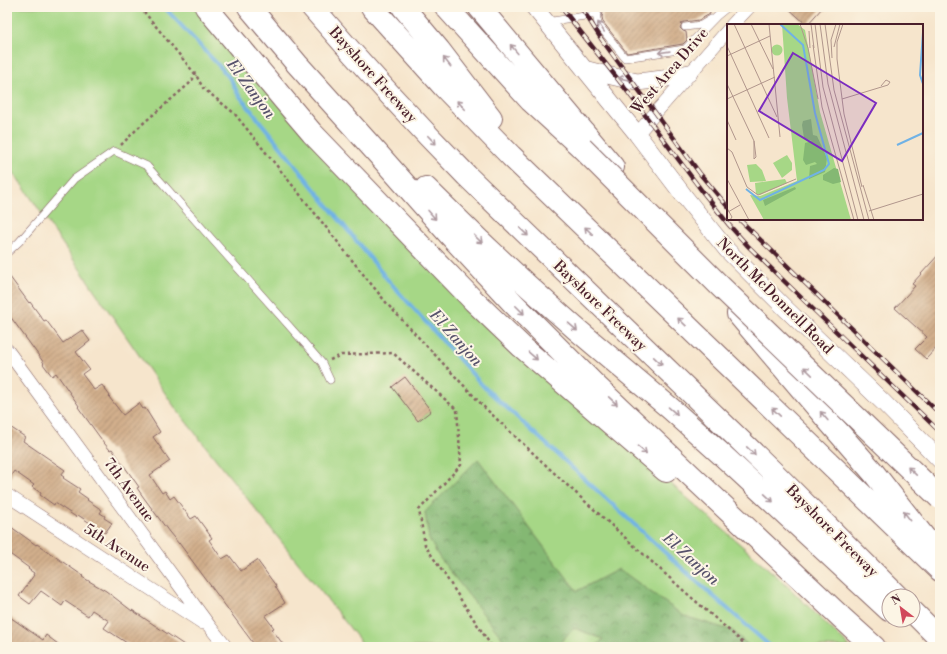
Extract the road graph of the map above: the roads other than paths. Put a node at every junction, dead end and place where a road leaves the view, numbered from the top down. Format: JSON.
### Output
{"nodes":[{"id":1,"x":206,"y":7,"type":"edge"},
{"id":2,"x":225,"y":7,"type":"edge"},
{"id":3,"x":249,"y":7,"type":"edge"},
{"id":4,"x":266,"y":7,"type":"edge"},
{"id":5,"x":312,"y":7,"type":"edge"},
{"id":6,"x":372,"y":7,"type":"edge"},
{"id":7,"x":403,"y":7,"type":"edge"},
{"id":8,"x":446,"y":7,"type":"edge"},
{"id":9,"x":457,"y":7,"type":"edge"},
{"id":10,"x":479,"y":7,"type":"edge"},
{"id":11,"x":534,"y":7,"type":"edge"},
{"id":12,"x":728,"y":7,"type":"edge"},
{"id":13,"x":748,"y":7,"type":"edge"},
{"id":14,"x":717,"y":16,"type":"junction"},
{"id":15,"x":546,"y":22,"type":"junction"},
{"id":16,"x":733,"y":24,"type":"edge"},
{"id":17,"x":685,"y":27,"type":"dead end"},
{"id":18,"x":727,"y":31,"type":"edge"},
{"id":19,"x":584,"y":69,"type":"junction"},
{"id":20,"x":689,"y":73,"type":"junction"},
{"id":21,"x":637,"y":134,"type":"junction"},
{"id":22,"x":582,"y":148,"type":"junction"},
{"id":23,"x":548,"y":192,"type":"junction"},
{"id":24,"x":7,"y":253,"type":"edge"},
{"id":25,"x":474,"y":300,"type":"junction"},
{"id":26,"x":7,"y":350,"type":"edge"},
{"id":27,"x":330,"y":380,"type":"dead end"},
{"id":28,"x":940,"y":460,"type":"edge"},
{"id":29,"x":7,"y":495,"type":"edge"},
{"id":30,"x":940,"y":498,"type":"edge"},
{"id":31,"x":940,"y":558,"type":"edge"},
{"id":32,"x":940,"y":570,"type":"edge"},
{"id":33,"x":889,"y":588,"type":"edge"},
{"id":34,"x":881,"y":603,"type":"edge"},
{"id":35,"x":842,"y":618,"type":"junction"},
{"id":36,"x":210,"y":627,"type":"junction"},
{"id":37,"x":226,"y":647,"type":"edge"},
{"id":38,"x":874,"y":647,"type":"edge"}],
"edges":[{"from":1,"to":25,"type":"highway"},
{"from":2,"to":25,"type":"highway"},
{"from":3,"to":35,"type":"highway","one_way":true},
{"from":4,"to":34,"type":"highway","one_way":true},
{"from":5,"to":33,"type":"highway","name":"Bayshore Freeway","one_way":true},
{"from":23,"to":6,"type":"highway","one_way":true},
{"from":23,"to":7,"type":"highway","one_way":true},
{"from":8,"to":22,"type":"highway"},
{"from":9,"to":22,"type":"highway"},
{"from":31,"to":10,"type":"highway","one_way":true},
{"from":11,"to":15,"type":"street","name":"North McDonnell Road"},
{"from":12,"to":14,"type":"lane"},
{"from":13,"to":16,"type":"street"},
{"from":14,"to":15,"type":"lane","one_way":true},
{"from":14,"to":17,"type":"lane"},
{"from":15,"to":19,"type":"street","name":"North McDonnell Road"},
{"from":18,"to":20,"type":"street","name":"West Area Drive"},
{"from":20,"to":19,"type":"street","one_way":true},
{"from":19,"to":21,"type":"street","name":"North McDonnell Road"},
{"from":20,"to":21,"type":"street","name":"West Area Drive"},
{"from":21,"to":28,"type":"street","name":"North McDonnell Road"},
{"from":30,"to":22,"type":"highway","one_way":true,"bridge":true},
{"from":32,"to":23,"type":"highway","one_way":true},
{"from":24,"to":27,"type":"lane"},
{"from":25,"to":35,"type":"highway","one_way":true},
{"from":26,"to":36,"type":"street","name":"7th Avenue"},
{"from":29,"to":36,"type":"street","name":"5th Avenue"},
{"from":35,"to":38,"type":"highway"},
{"from":36,"to":37,"type":"street","name":"7th Avenue"}]}
